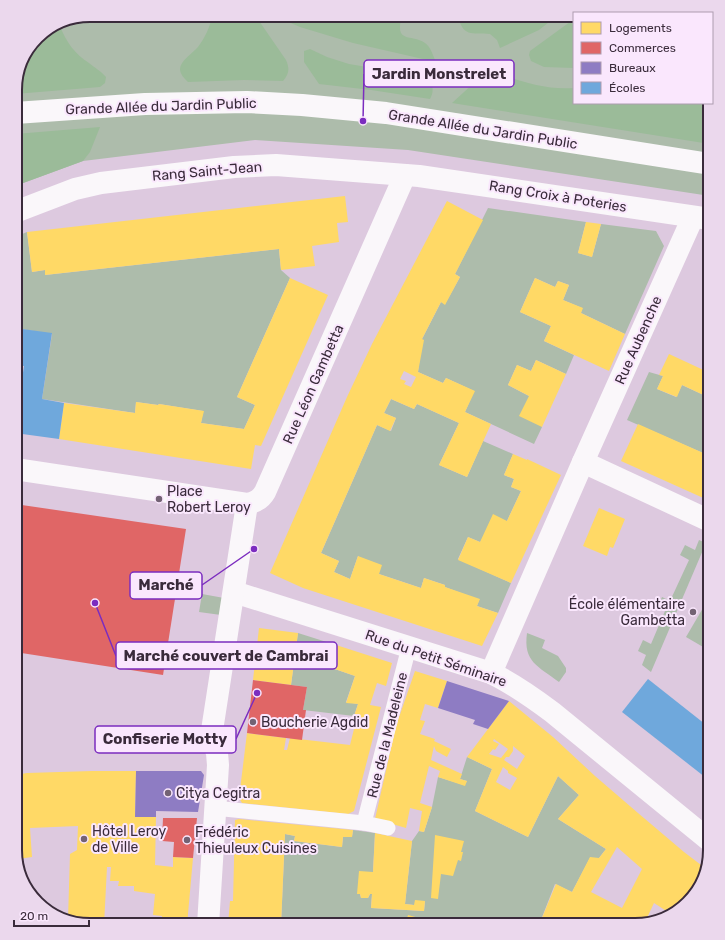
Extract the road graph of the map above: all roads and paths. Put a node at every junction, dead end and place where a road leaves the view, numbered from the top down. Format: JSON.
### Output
{"nodes":[{"id":1,"x":22,"y":113,"type":"edge"},
{"id":2,"x":703,"y":163,"type":"edge"},
{"id":3,"x":405,"y":175,"type":"junction"},
{"id":4,"x":22,"y":209,"type":"edge"},
{"id":5,"x":702,"y":218,"type":"edge"},
{"id":6,"x":582,"y":462,"type":"junction"},
{"id":7,"x":22,"y":469,"type":"edge"},
{"id":8,"x":248,"y":504,"type":"junction"},
{"id":9,"x":703,"y":518,"type":"edge"},
{"id":10,"x":234,"y":592,"type":"junction"},
{"id":11,"x":409,"y":647,"type":"junction"},
{"id":12,"x":491,"y":673,"type":"junction"},
{"id":13,"x":214,"y":808,"type":"junction"},
{"id":14,"x":364,"y":823,"type":"junction"},
{"id":15,"x":388,"y":828,"type":"dead end"},
{"id":16,"x":703,"y":835,"type":"edge"},
{"id":17,"x":208,"y":918,"type":"edge"}],
"edges":[{"from":1,"to":2,"type":"street","name":"Grande Allée du Jardin Public"},
{"from":3,"to":4,"type":"street","name":"Rang Saint-Jean"},
{"from":3,"to":5,"type":"street","name":"Rang Croix à Poteries"},
{"from":3,"to":8,"type":"street","name":"Rue Léon Gambetta"},
{"from":5,"to":6,"type":"street","name":"Rue Aubenche"},
{"from":6,"to":9,"type":"street"},
{"from":6,"to":12,"type":"street","name":"Rue Aubenche"},
{"from":7,"to":8,"type":"street"},
{"from":8,"to":10,"type":"street"},
{"from":10,"to":11,"type":"street","name":"Rue du Petit Séminaire"},
{"from":10,"to":13,"type":"street"},
{"from":11,"to":12,"type":"street","name":"Rue du Petit Séminaire"},
{"from":11,"to":14,"type":"lane","name":"Rue de la Madeleine"},
{"from":12,"to":16,"type":"street","name":"Rue du Petit Séminaire"},
{"from":13,"to":14,"type":"lane"},
{"from":13,"to":17,"type":"street"},
{"from":14,"to":15,"type":"lane"}]}
